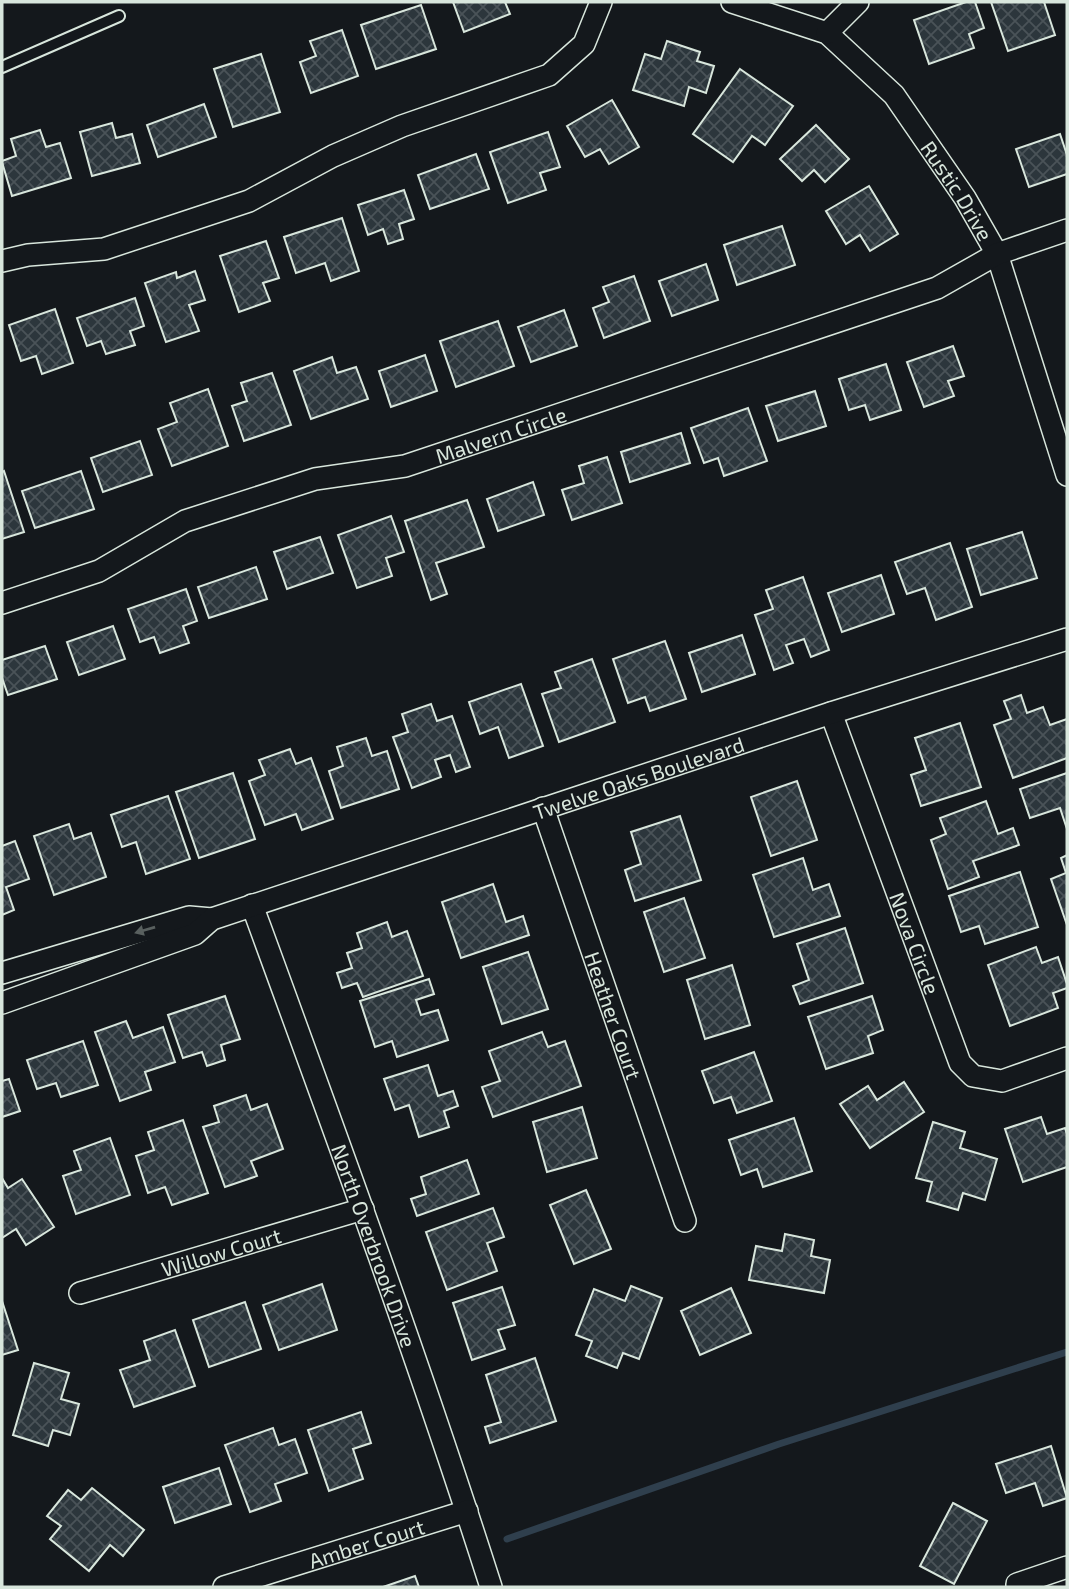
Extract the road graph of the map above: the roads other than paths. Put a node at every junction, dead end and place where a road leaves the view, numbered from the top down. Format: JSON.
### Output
{"nodes":[{"id":1,"x":601,"y":2,"type":"edge"},
{"id":2,"x":732,"y":2,"type":"edge"},
{"id":3,"x":858,"y":2,"type":"edge"},
{"id":4,"x":119,"y":16,"type":"dead end"},
{"id":5,"x":827,"y":33,"type":"junction"},
{"id":6,"x":2,"y":67,"type":"edge"},
{"id":7,"x":1067,"y":230,"type":"edge"},
{"id":8,"x":997,"y":254,"type":"junction"},
{"id":9,"x":2,"y":261,"type":"edge"},
{"id":10,"x":1067,"y":475,"type":"edge"},
{"id":11,"x":2,"y":603,"type":"edge"},
{"id":12,"x":1067,"y":639,"type":"edge"},
{"id":13,"x":831,"y":713,"type":"junction"},
{"id":14,"x":543,"y":808,"type":"junction"},
{"id":15,"x":252,"y":905,"type":"junction"},
{"id":16,"x":212,"y":919,"type":"junction"},
{"id":17,"x":2,"y":972,"type":"edge"},
{"id":18,"x":2,"y":1003,"type":"edge"},
{"id":19,"x":1067,"y":1058,"type":"edge"},
{"id":20,"x":363,"y":1209,"type":"junction"},
{"id":21,"x":685,"y":1221,"type":"dead end"},
{"id":22,"x":80,"y":1293,"type":"dead end"},
{"id":23,"x":467,"y":1511,"type":"junction"},
{"id":24,"x":1067,"y":1567,"type":"edge"},
{"id":25,"x":224,"y":1587,"type":"edge"},
{"id":26,"x":491,"y":1587,"type":"edge"},
{"id":27,"x":1017,"y":1587,"type":"edge"}],
"edges":[{"from":1,"to":9,"type":"street"},
{"from":2,"to":5,"type":"street","name":"Rustic Drive"},
{"from":3,"to":5,"type":"street"},
{"from":4,"to":6,"type":"lane"},
{"from":5,"to":8,"type":"street","name":"Rustic Drive"},
{"from":7,"to":8,"type":"street","name":"Malvern Circle"},
{"from":8,"to":10,"type":"street","name":"Rustic Drive"},
{"from":8,"to":11,"type":"street","name":"Malvern Circle"},
{"from":12,"to":13,"type":"street","name":"Twelve Oaks Boulevard"},
{"from":13,"to":14,"type":"street","name":"Twelve Oaks Boulevard"},
{"from":13,"to":19,"type":"street","name":"Nova Circle"},
{"from":14,"to":15,"type":"street","name":"Twelve Oaks Boulevard"},
{"from":14,"to":21,"type":"street","name":"Heather Court"},
{"from":15,"to":16,"type":"street","name":"Twelve Oaks Boulevard"},
{"from":15,"to":20,"type":"street","name":"North Overbrook Drive"},
{"from":16,"to":17,"type":"street","name":"Twelve Oaks Boulevard","one_way":true},
{"from":16,"to":18,"type":"street","name":"Twelve Oaks Boulevard"},
{"from":20,"to":22,"type":"street","name":"Willow Court"},
{"from":20,"to":23,"type":"street","name":"North Overbrook Drive"},
{"from":23,"to":25,"type":"street","name":"Amber Court"},
{"from":23,"to":26,"type":"street","name":"North Overbrook Drive"},
{"from":24,"to":27,"type":"street"}]}
